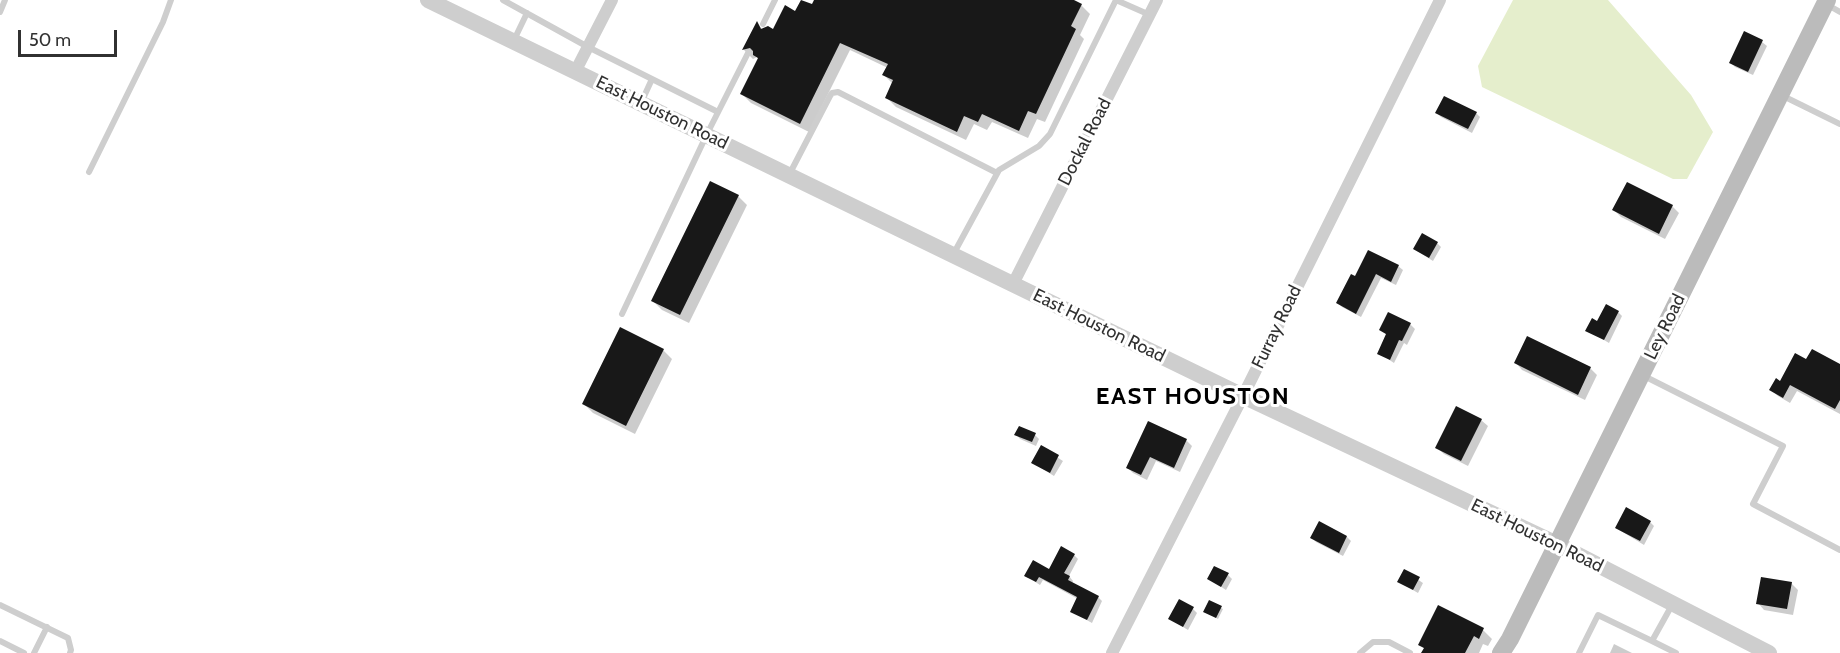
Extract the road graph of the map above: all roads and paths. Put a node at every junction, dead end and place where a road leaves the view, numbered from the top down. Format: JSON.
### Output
{"nodes":[{"id":1,"x":5,"y":0,"type":"edge"},
{"id":2,"x":171,"y":0,"type":"edge"},
{"id":3,"x":428,"y":0,"type":"edge"},
{"id":4,"x":502,"y":0,"type":"edge"},
{"id":5,"x":612,"y":0,"type":"edge"},
{"id":6,"x":775,"y":0,"type":"edge"},
{"id":7,"x":1157,"y":0,"type":"edge"},
{"id":8,"x":1440,"y":0,"type":"edge"},
{"id":9,"x":1831,"y":5,"type":"edge"},
{"id":10,"x":456,"y":6,"type":"edge"},
{"id":11,"x":0,"y":12,"type":"edge"},
{"id":12,"x":527,"y":14,"type":"junction"},
{"id":13,"x":1150,"y":15,"type":"junction"},
{"id":14,"x":763,"y":24,"type":"dead end"},
{"id":15,"x":513,"y":42,"type":"junction"},
{"id":16,"x":588,"y":47,"type":"junction"},
{"id":17,"x":748,"y":53,"type":"dead end"},
{"id":18,"x":576,"y":72,"type":"junction"},
{"id":19,"x":652,"y":79,"type":"junction"},
{"id":20,"x":1780,"y":94,"type":"junction"},
{"id":21,"x":640,"y":103,"type":"junction"},
{"id":22,"x":718,"y":112,"type":"junction"},
{"id":23,"x":1840,"y":124,"type":"edge"},
{"id":24,"x":707,"y":135,"type":"junction"},
{"id":25,"x":89,"y":172,"type":"dead end"},
{"id":26,"x":997,"y":173,"type":"junction"},
{"id":27,"x":789,"y":175,"type":"junction"},
{"id":28,"x":953,"y":256,"type":"junction"},
{"id":29,"x":1012,"y":284,"type":"junction"},
{"id":30,"x":621,"y":314,"type":"dead end"},
{"id":31,"x":1641,"y":375,"type":"junction"},
{"id":32,"x":1243,"y":396,"type":"junction"},
{"id":33,"x":1557,"y":544,"type":"junction"},
{"id":34,"x":1840,"y":550,"type":"edge"},
{"id":35,"x":1673,"y":604,"type":"junction"},
{"id":36,"x":0,"y":605,"type":"edge"},
{"id":37,"x":47,"y":627,"type":"junction"},
{"id":38,"x":0,"y":641,"type":"edge"},
{"id":39,"x":1652,"y":641,"type":"junction"},
{"id":40,"x":1762,"y":651,"type":"edge"},
{"id":41,"x":24,"y":653,"type":"edge"},
{"id":42,"x":34,"y":653,"type":"edge"},
{"id":43,"x":70,"y":653,"type":"edge"},
{"id":44,"x":1112,"y":653,"type":"edge"},
{"id":45,"x":1360,"y":653,"type":"edge"},
{"id":46,"x":1410,"y":653,"type":"edge"},
{"id":47,"x":1501,"y":653,"type":"edge"},
{"id":48,"x":1578,"y":653,"type":"edge"},
{"id":49,"x":1676,"y":653,"type":"edge"}],
"edges":[{"from":1,"to":11,"type":"lane"},
{"from":2,"to":25,"type":"lane"},
{"from":3,"to":10,"type":"street","name":"East Houston Road"},
{"from":4,"to":12,"type":"lane"},
{"from":5,"to":16,"type":"street"},
{"from":6,"to":14,"type":"lane"},
{"from":7,"to":13,"type":"street","name":"Dockal Road"},
{"from":8,"to":32,"type":"street","name":"Furray Road"},
{"from":9,"to":20,"type":"main road","name":"Ley Road"},
{"from":10,"to":15,"type":"street","name":"East Houston Road"},
{"from":12,"to":15,"type":"lane"},
{"from":12,"to":16,"type":"lane"},
{"from":13,"to":26,"type":"lane"},
{"from":13,"to":29,"type":"street","name":"Dockal Road"},
{"from":15,"to":18,"type":"street","name":"East Houston Road"},
{"from":16,"to":18,"type":"street"},
{"from":16,"to":19,"type":"lane"},
{"from":17,"to":22,"type":"lane"},
{"from":18,"to":21,"type":"street","name":"East Houston Road"},
{"from":19,"to":21,"type":"lane"},
{"from":19,"to":22,"type":"lane"},
{"from":20,"to":23,"type":"lane"},
{"from":20,"to":31,"type":"main road","name":"Ley Road"},
{"from":21,"to":24,"type":"street","name":"East Houston Road"},
{"from":22,"to":24,"type":"lane"},
{"from":24,"to":27,"type":"street","name":"East Houston Road"},
{"from":24,"to":30,"type":"lane"},
{"from":26,"to":27,"type":"lane"},
{"from":26,"to":28,"type":"lane"},
{"from":27,"to":28,"type":"street","name":"East Houston Road"},
{"from":28,"to":29,"type":"street","name":"East Houston Road"},
{"from":29,"to":32,"type":"street","name":"East Houston Road"},
{"from":31,"to":33,"type":"main road","name":"Ley Road"},
{"from":31,"to":34,"type":"lane"},
{"from":32,"to":33,"type":"street","name":"East Houston Road"},
{"from":32,"to":44,"type":"street","name":"Furray Road"},
{"from":33,"to":35,"type":"street","name":"East Houston Road"},
{"from":33,"to":47,"type":"main road","name":"Ley Road"},
{"from":35,"to":39,"type":"lane"},
{"from":35,"to":40,"type":"street","name":"East Houston Road"},
{"from":36,"to":37,"type":"lane"},
{"from":37,"to":42,"type":"lane"},
{"from":37,"to":43,"type":"lane"},
{"from":38,"to":41,"type":"lane"},
{"from":39,"to":48,"type":"lane"},
{"from":39,"to":49,"type":"lane"},
{"from":45,"to":46,"type":"lane"}]}
